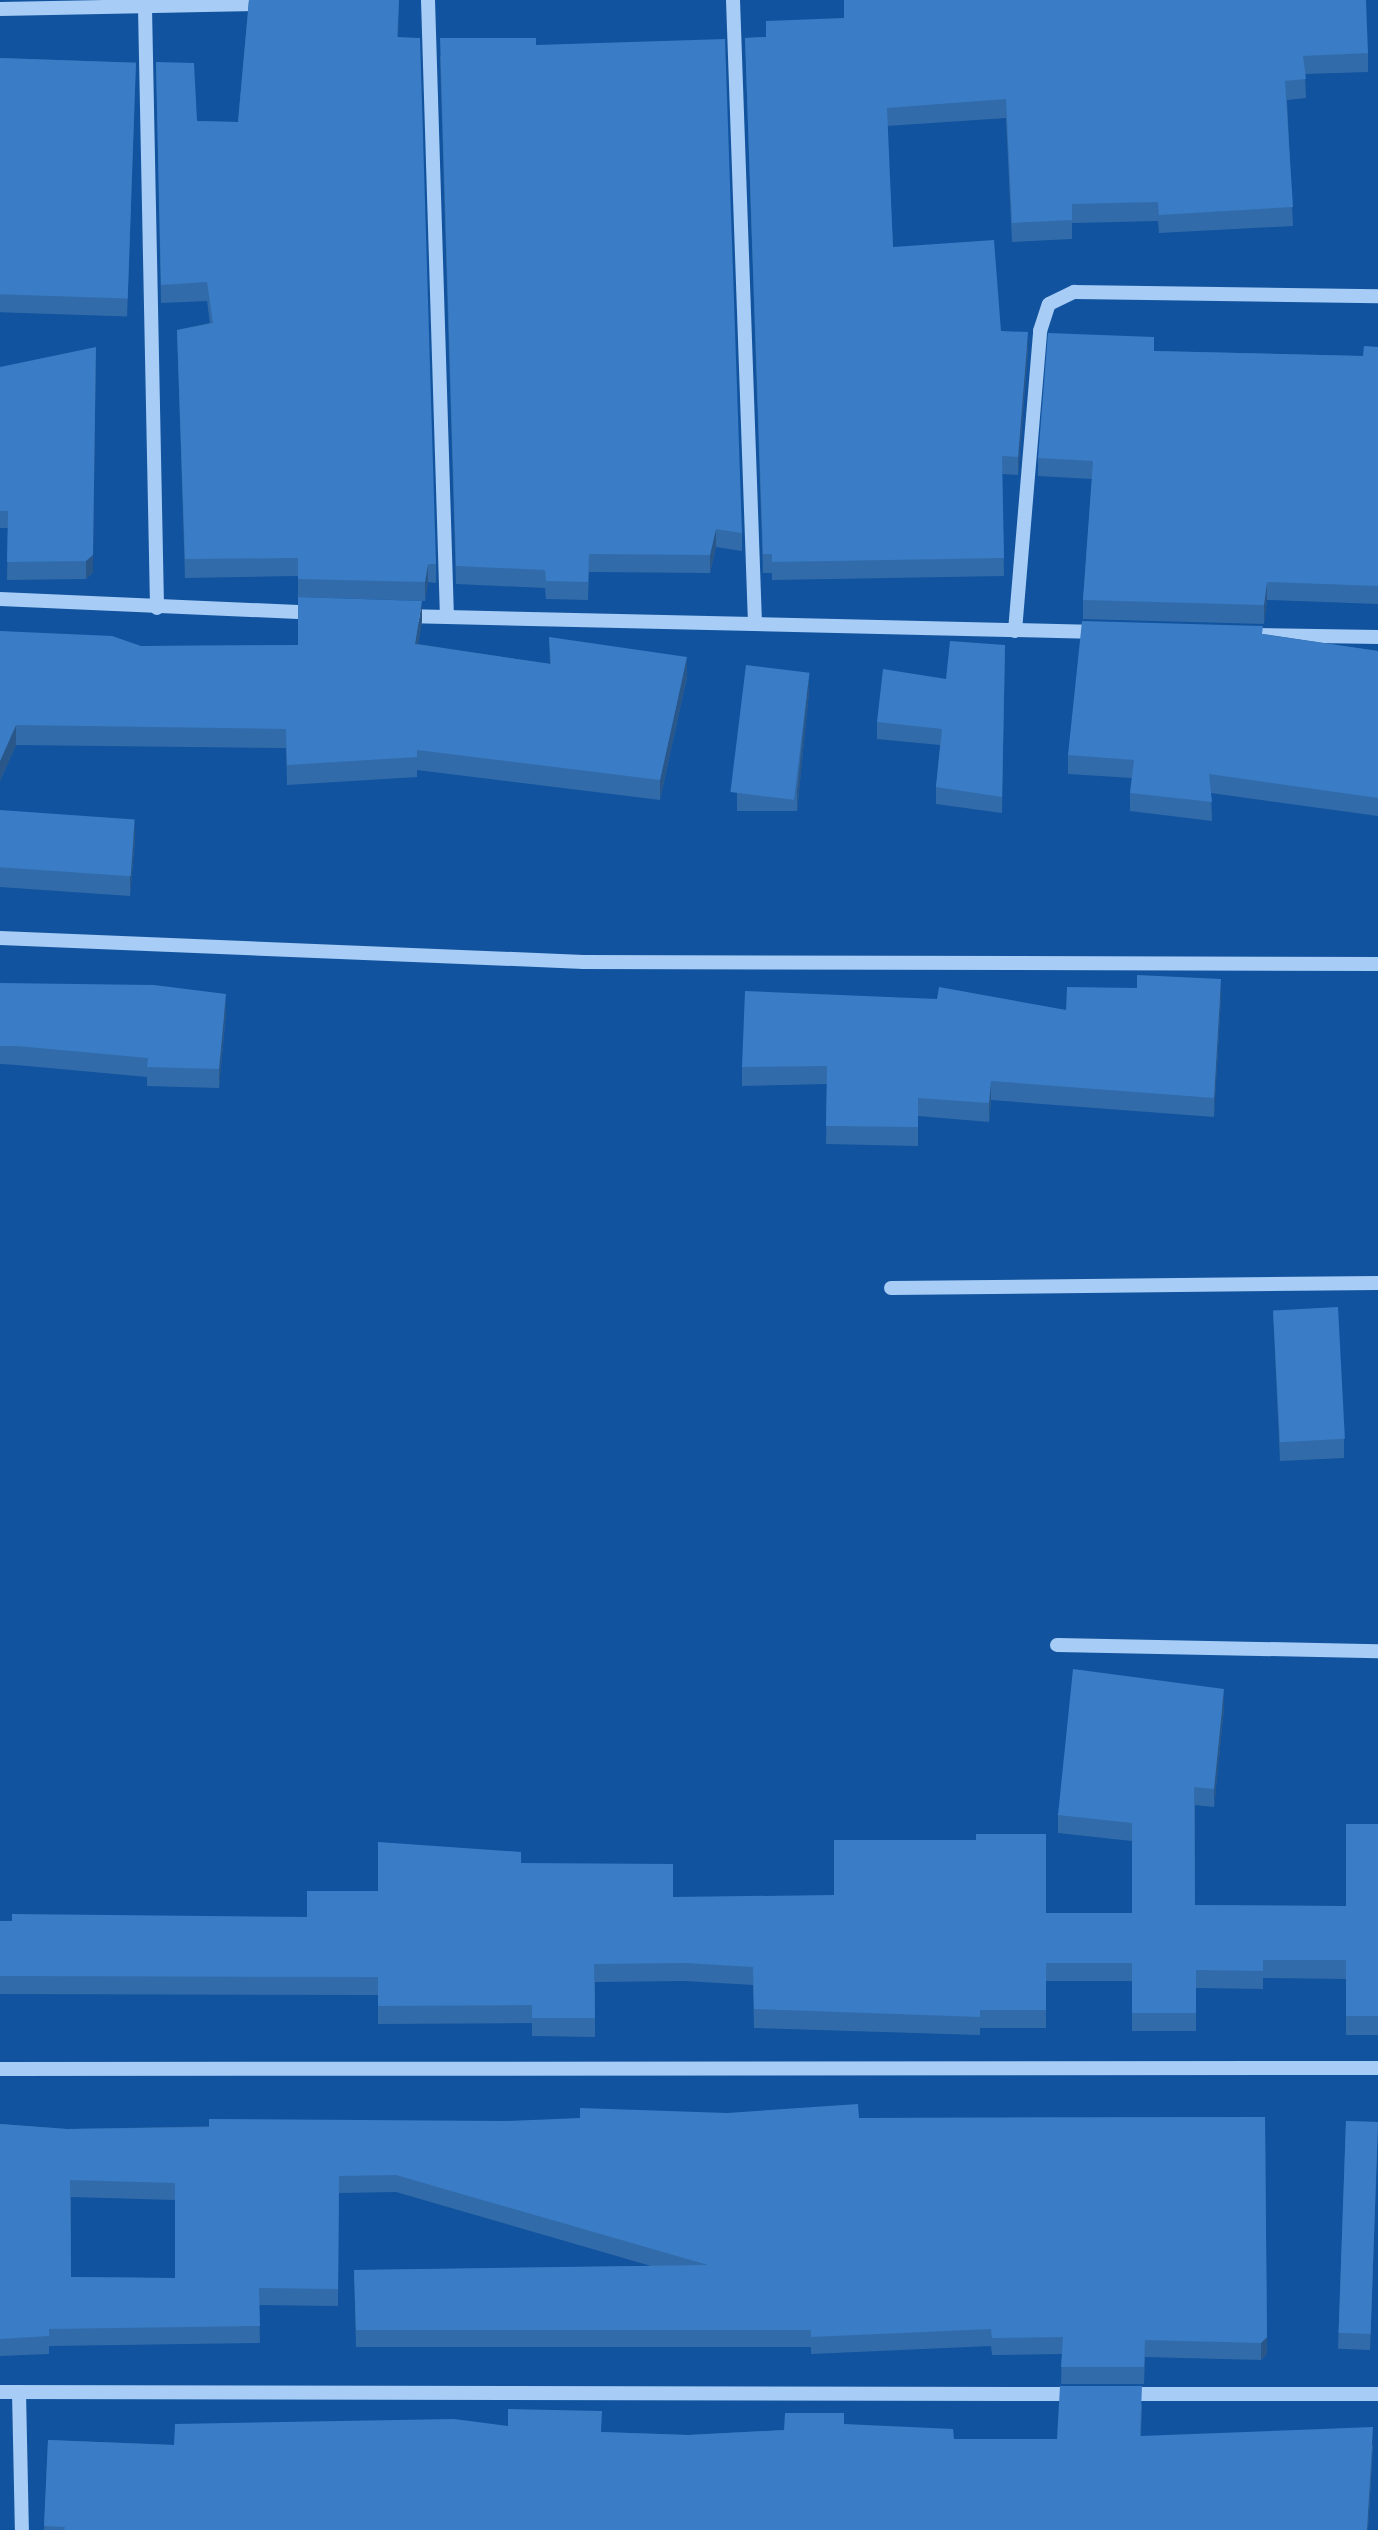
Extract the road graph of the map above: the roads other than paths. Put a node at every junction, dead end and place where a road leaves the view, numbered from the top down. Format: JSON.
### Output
{"nodes":[{"id":1,"x":428,"y":0,"type":"edge"},
{"id":2,"x":733,"y":0,"type":"edge"},
{"id":3,"x":281,"y":3,"type":"edge"},
{"id":4,"x":145,"y":8,"type":"junction"},
{"id":5,"x":0,"y":9,"type":"edge"},
{"id":6,"x":1378,"y":296,"type":"edge"},
{"id":7,"x":0,"y":599,"type":"edge"},
{"id":8,"x":157,"y":608,"type":"junction"},
{"id":9,"x":340,"y":614,"type":"edge"},
{"id":10,"x":386,"y":615,"type":"edge"},
{"id":11,"x":447,"y":617,"type":"junction"},
{"id":12,"x":755,"y":623,"type":"junction"},
{"id":13,"x":1015,"y":631,"type":"junction"},
{"id":14,"x":1110,"y":633,"type":"edge"},
{"id":15,"x":1236,"y":635,"type":"edge"},
{"id":16,"x":1378,"y":637,"type":"edge"},
{"id":17,"x":0,"y":938,"type":"edge"},
{"id":18,"x":1378,"y":964,"type":"edge"},
{"id":19,"x":1378,"y":1283,"type":"edge"},
{"id":20,"x":891,"y":1288,"type":"dead end"},
{"id":21,"x":1057,"y":1645,"type":"dead end"},
{"id":22,"x":1378,"y":1651,"type":"edge"},
{"id":23,"x":1378,"y":2068,"type":"edge"},
{"id":24,"x":0,"y":2069,"type":"edge"},
{"id":25,"x":0,"y":2392,"type":"edge"},
{"id":26,"x":19,"y":2392,"type":"junction"},
{"id":27,"x":1091,"y":2394,"type":"edge"},
{"id":28,"x":1107,"y":2394,"type":"edge"},
{"id":29,"x":1378,"y":2394,"type":"edge"},
{"id":30,"x":22,"y":2530,"type":"edge"}],
"edges":[{"from":1,"to":11,"type":"street"},
{"from":2,"to":12,"type":"street"},
{"from":3,"to":4,"type":"street"},
{"from":4,"to":5,"type":"street"},
{"from":4,"to":8,"type":"street"},
{"from":6,"to":13,"type":"street"},
{"from":7,"to":8,"type":"street"},
{"from":8,"to":9,"type":"street"},
{"from":10,"to":11,"type":"street"},
{"from":11,"to":12,"type":"street"},
{"from":12,"to":13,"type":"street"},
{"from":13,"to":14,"type":"street"},
{"from":15,"to":16,"type":"street"},
{"from":17,"to":18,"type":"street"},
{"from":19,"to":20,"type":"street"},
{"from":21,"to":22,"type":"street"},
{"from":23,"to":24,"type":"street"},
{"from":25,"to":26,"type":"street"},
{"from":26,"to":27,"type":"street"},
{"from":26,"to":30,"type":"street"},
{"from":28,"to":29,"type":"street"}]}
